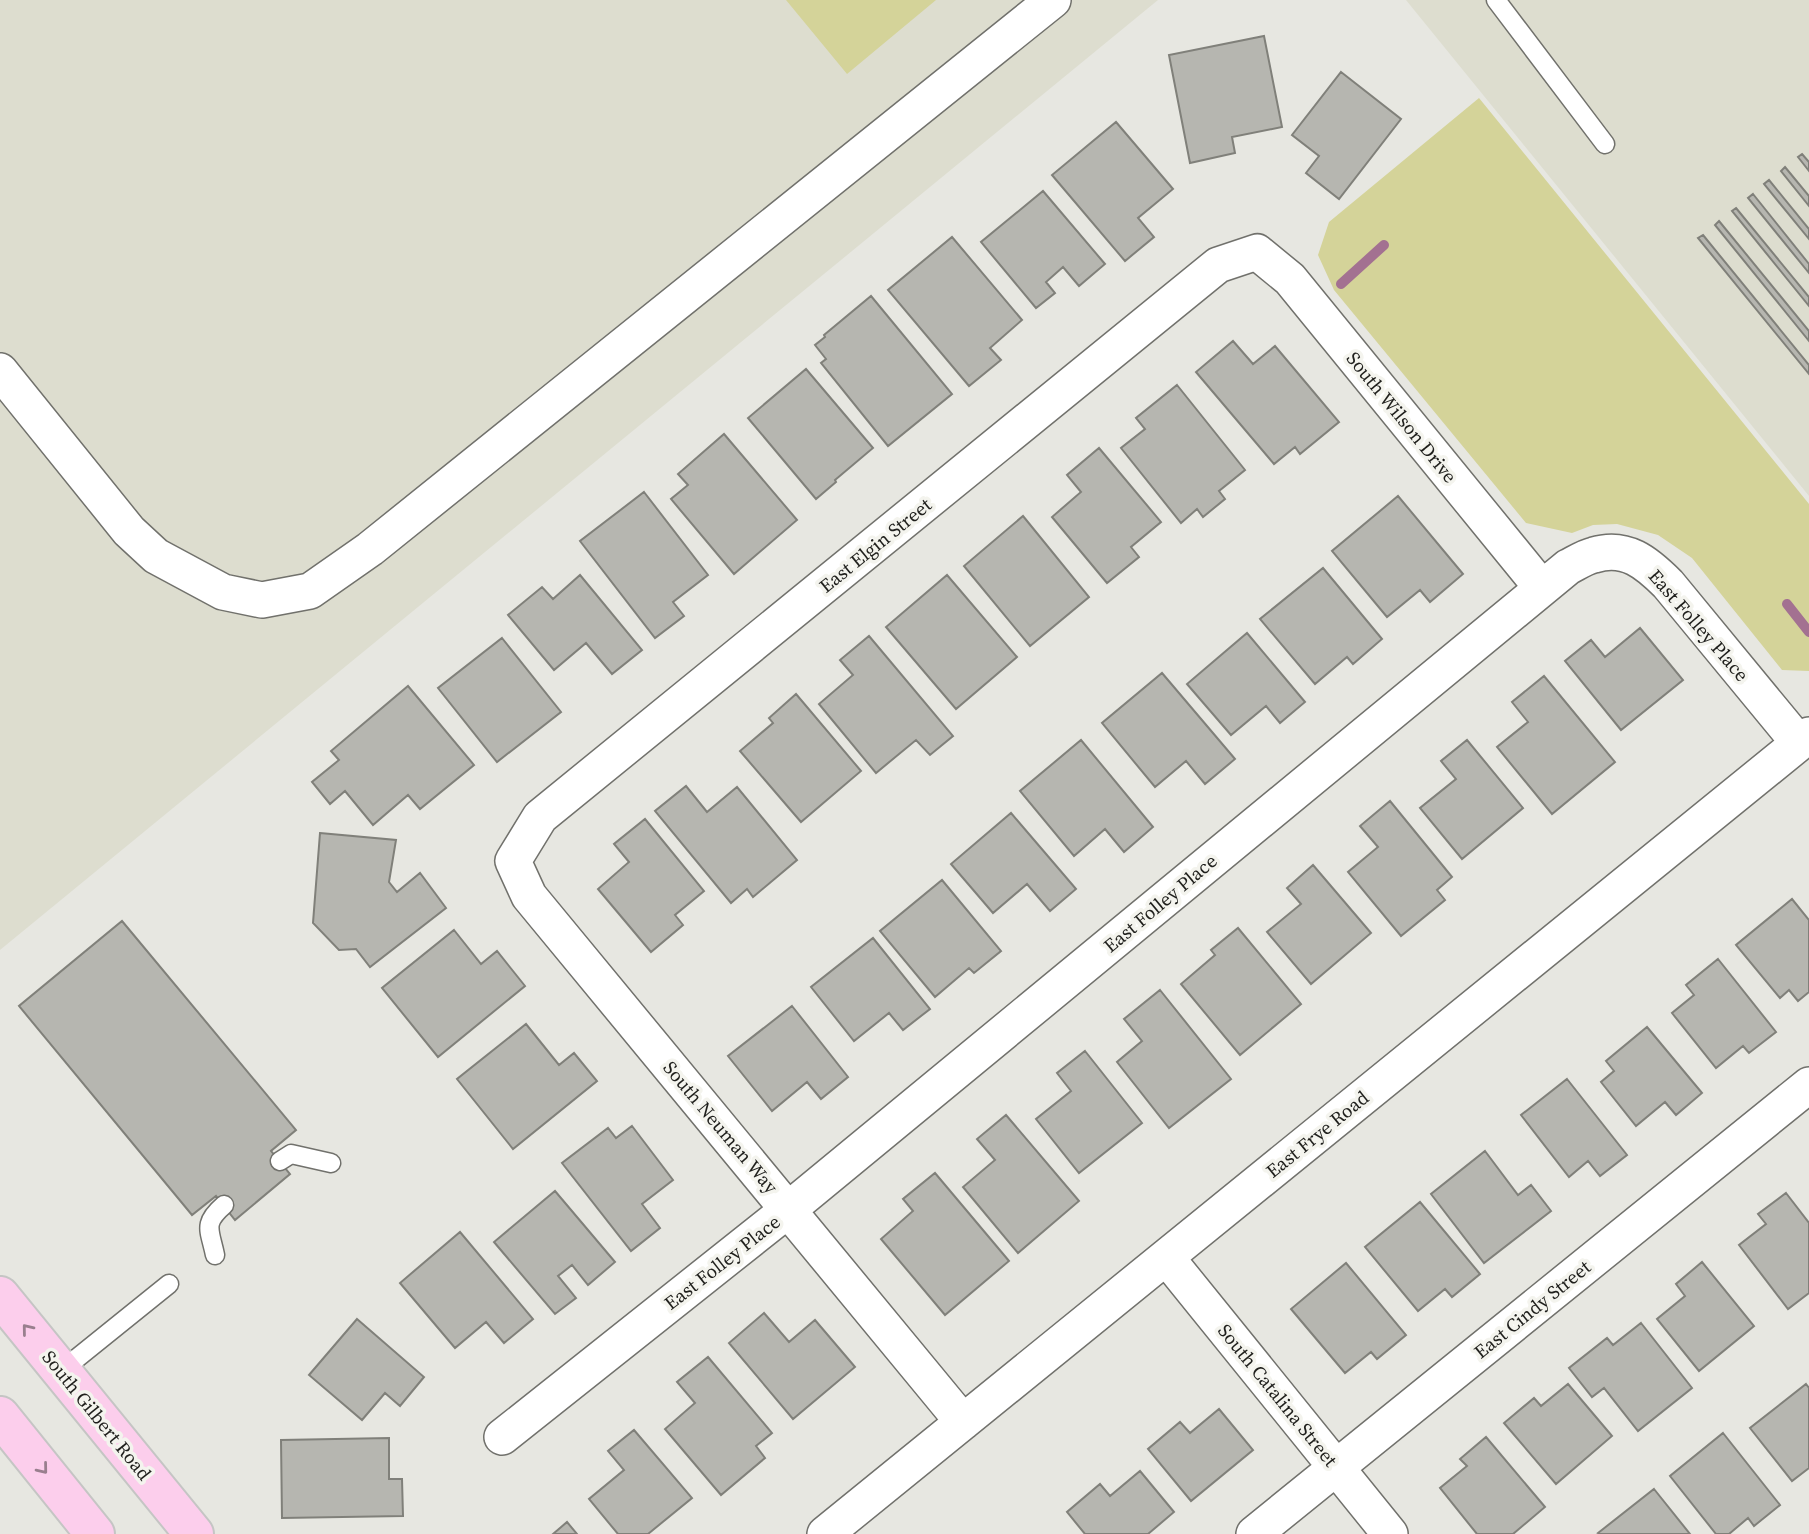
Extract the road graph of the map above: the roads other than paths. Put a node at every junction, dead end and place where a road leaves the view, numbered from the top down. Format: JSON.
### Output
{"nodes":[{"id":1,"x":1053,"y":0,"type":"edge"},
{"id":2,"x":1496,"y":0,"type":"edge"},
{"id":3,"x":1605,"y":144,"type":"dead end"},
{"id":4,"x":1256,"y":251,"type":"joint"},
{"id":5,"x":0,"y":371,"type":"edge"},
{"id":6,"x":1542,"y":588,"type":"junction"},
{"id":7,"x":1804,"y":739,"type":"edge"},
{"id":8,"x":513,"y":861,"type":"joint"},
{"id":9,"x":1809,"y":1085,"type":"edge"},
{"id":10,"x":280,"y":1161,"type":"dead end"},
{"id":11,"x":331,"y":1163,"type":"dead end"},
{"id":12,"x":224,"y":1205,"type":"dead end"},
{"id":13,"x":789,"y":1209,"type":"junction"},
{"id":14,"x":215,"y":1255,"type":"dead end"},
{"id":15,"x":1166,"y":1257,"type":"junction"},
{"id":16,"x":169,"y":1284,"type":"dead end"},
{"id":17,"x":0,"y":1296,"type":"edge"},
{"id":18,"x":61,"y":1371,"type":"junction"},
{"id":19,"x":0,"y":1416,"type":"edge"},
{"id":20,"x":963,"y":1422,"type":"junction"},
{"id":21,"x":502,"y":1437,"type":"dead end"},
{"id":22,"x":1336,"y":1468,"type":"junction"},
{"id":23,"x":95,"y":1534,"type":"edge"},
{"id":24,"x":194,"y":1534,"type":"edge"},
{"id":25,"x":825,"y":1534,"type":"edge"},
{"id":26,"x":1254,"y":1534,"type":"edge"},
{"id":27,"x":1390,"y":1534,"type":"edge"}],
"edges":[{"from":1,"to":5,"type":"street"},
{"from":2,"to":3,"type":"lane"},
{"from":4,"to":6,"type":"street","name":"South Wilson Drive"},
{"from":4,"to":8,"type":"street","name":"East Elgin Street"},
{"from":6,"to":7,"type":"street","name":"East Folley Place"},
{"from":6,"to":13,"type":"street","name":"East Folley Place"},
{"from":7,"to":15,"type":"street","name":"East Frye Road"},
{"from":8,"to":13,"type":"street","name":"South Neuman Way"},
{"from":9,"to":22,"type":"street","name":"East Cindy Street"},
{"from":10,"to":11,"type":"lane"},
{"from":12,"to":14,"type":"lane"},
{"from":13,"to":20,"type":"street","name":"South Neuman Way"},
{"from":13,"to":21,"type":"street","name":"East Folley Place"},
{"from":15,"to":20,"type":"street","name":"East Frye Road"},
{"from":15,"to":22,"type":"street","name":"South Catalina Street"},
{"from":16,"to":18,"type":"lane"},
{"from":18,"to":17,"type":"main road","name":"South Gilbert Road","one_way":true},
{"from":18,"to":24,"type":"main road","name":"South Gilbert Road"},
{"from":19,"to":23,"type":"main road","one_way":true},
{"from":20,"to":25,"type":"street","name":"East Frye Road"},
{"from":22,"to":26,"type":"street","name":"East Cindy Street"},
{"from":22,"to":27,"type":"street","name":"South Catalina Street"}]}
